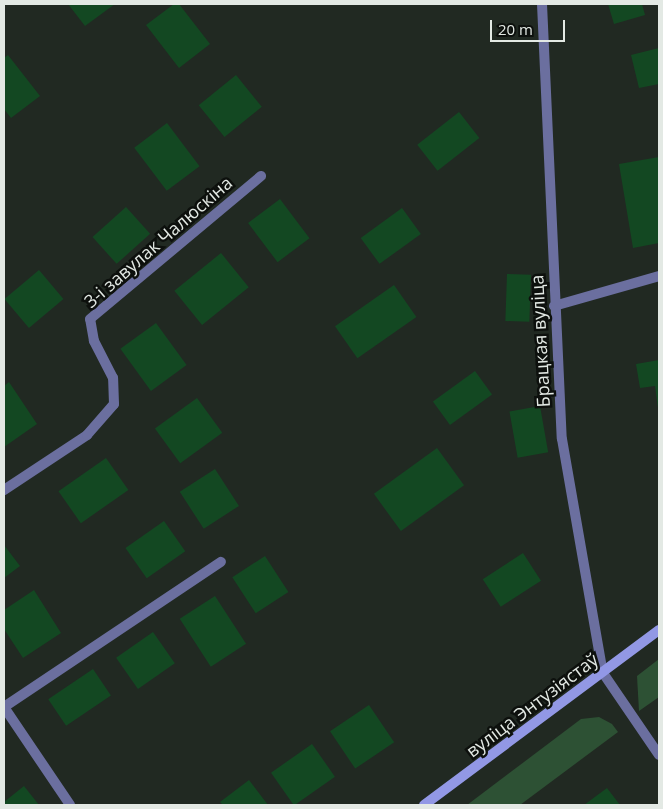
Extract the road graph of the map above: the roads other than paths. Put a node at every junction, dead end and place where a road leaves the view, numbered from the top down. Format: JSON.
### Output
{"nodes":[{"id":1,"x":542,"y":4,"type":"edge"},
{"id":2,"x":261,"y":176,"type":"dead end"},
{"id":3,"x":659,"y":276,"type":"edge"},
{"id":4,"x":554,"y":306,"type":"junction"},
{"id":5,"x":4,"y":490,"type":"edge"},
{"id":6,"x":221,"y":562,"type":"dead end"},
{"id":7,"x":659,"y":630,"type":"edge"},
{"id":8,"x":603,"y":673,"type":"junction"},
{"id":9,"x":4,"y":707,"type":"edge"},
{"id":10,"x":659,"y":756,"type":"edge"},
{"id":11,"x":70,"y":805,"type":"edge"},
{"id":12,"x":424,"y":805,"type":"edge"}],
"edges":[{"from":1,"to":4,"type":"street","name":"Брацкая вуліца"},
{"from":2,"to":5,"type":"street","name":"3-і завулак Чалюскіна"},
{"from":3,"to":4,"type":"street"},
{"from":4,"to":8,"type":"street","name":"Брацкая вуліца"},
{"from":6,"to":9,"type":"street"},
{"from":7,"to":8,"type":"main road","name":"вуліца Энтузіястаў"},
{"from":8,"to":10,"type":"street"},
{"from":8,"to":12,"type":"main road","name":"вуліца Энтузіястаў"},
{"from":9,"to":11,"type":"street"}]}
